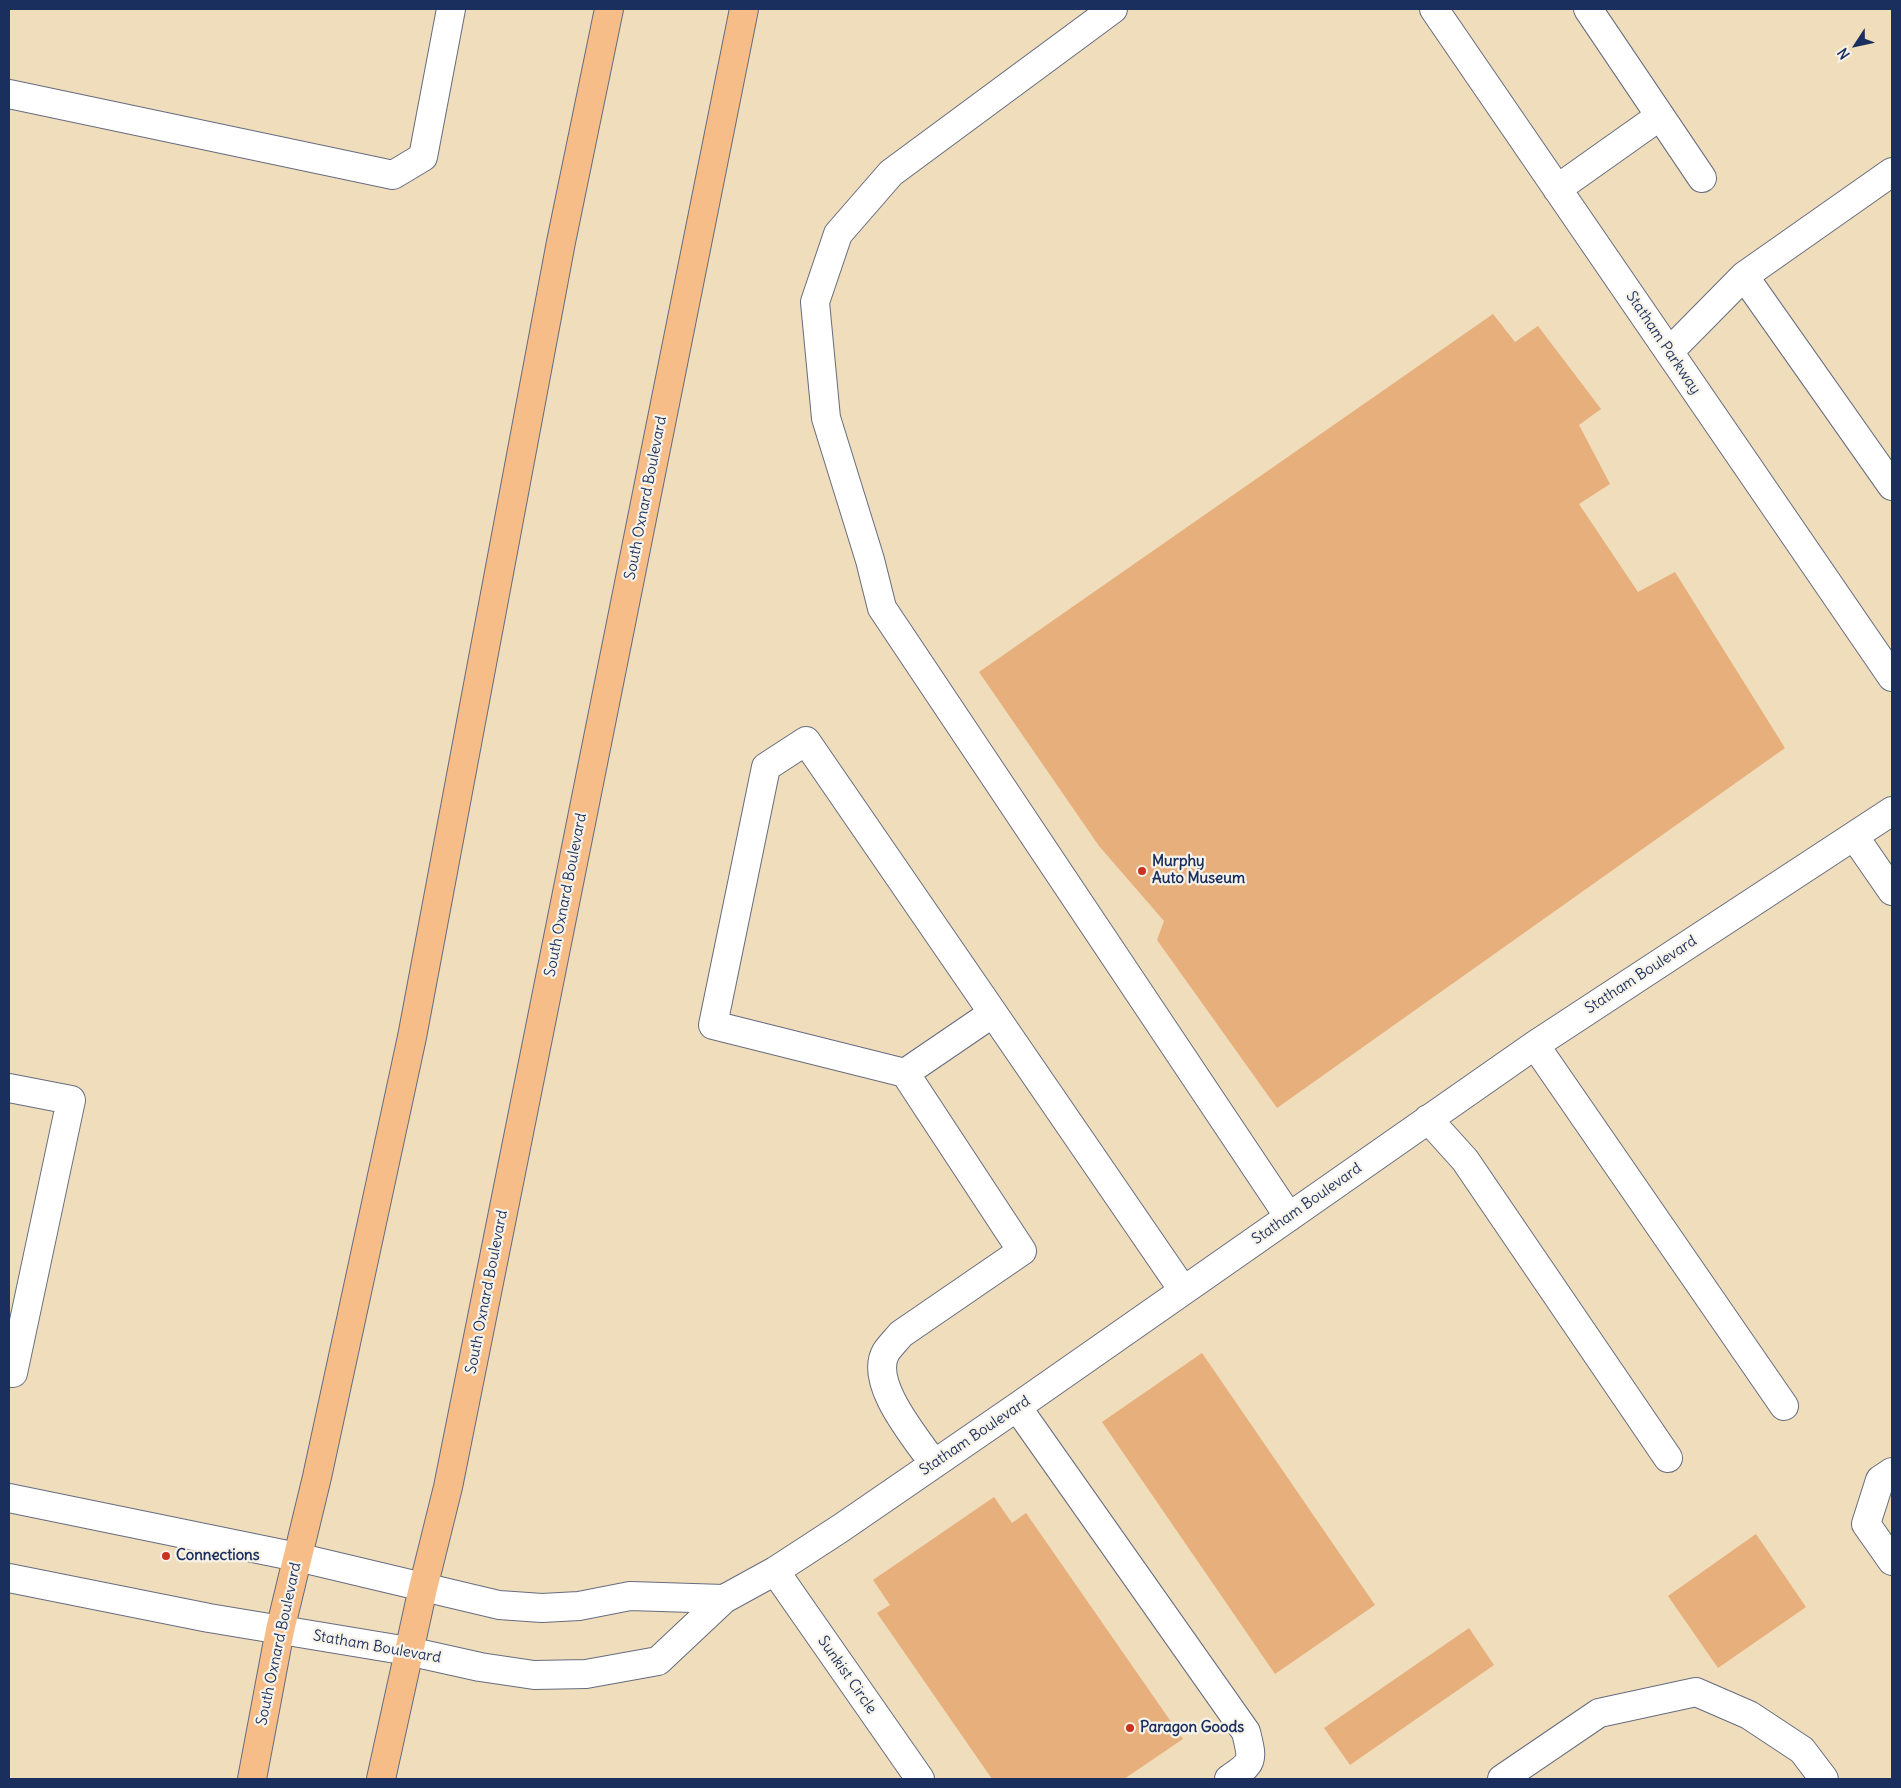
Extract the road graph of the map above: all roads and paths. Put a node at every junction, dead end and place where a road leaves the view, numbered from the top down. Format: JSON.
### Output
{"nodes":[{"id":1,"x":451,"y":9,"type":"edge"},
{"id":2,"x":608,"y":9,"type":"edge"},
{"id":3,"x":744,"y":9,"type":"edge"},
{"id":4,"x":1113,"y":9,"type":"edge"},
{"id":5,"x":1434,"y":9,"type":"edge"},
{"id":6,"x":1588,"y":9,"type":"edge"},
{"id":7,"x":9,"y":94,"type":"edge"},
{"id":8,"x":1660,"y":116,"type":"junction"},
{"id":9,"x":1892,"y":172,"type":"edge"},
{"id":10,"x":1702,"y":178,"type":"dead end"},
{"id":11,"x":1557,"y":189,"type":"junction"},
{"id":12,"x":1744,"y":276,"type":"junction"},
{"id":13,"x":1669,"y":352,"type":"junction"},
{"id":14,"x":1892,"y":486,"type":"edge"},
{"id":15,"x":1892,"y":676,"type":"edge"},
{"id":16,"x":1892,"y":811,"type":"edge"},
{"id":17,"x":1854,"y":836,"type":"junction"},
{"id":18,"x":1892,"y":891,"type":"edge"},
{"id":19,"x":993,"y":1013,"type":"junction"},
{"id":20,"x":1535,"y":1045,"type":"junction"},
{"id":21,"x":905,"y":1073,"type":"junction"},
{"id":22,"x":9,"y":1088,"type":"edge"},
{"id":23,"x":1428,"y":1119,"type":"junction"},
{"id":24,"x":1289,"y":1217,"type":"junction"},
{"id":25,"x":1184,"y":1290,"type":"junction"},
{"id":26,"x":9,"y":1372,"type":"edge"},
{"id":27,"x":1784,"y":1406,"type":"dead end"},
{"id":28,"x":1017,"y":1407,"type":"junction"},
{"id":29,"x":1668,"y":1458,"type":"dead end"},
{"id":30,"x":934,"y":1464,"type":"junction"},
{"id":31,"x":1892,"y":1472,"type":"edge"},
{"id":32,"x":9,"y":1498,"type":"edge"},
{"id":33,"x":296,"y":1557,"type":"junction"},
{"id":34,"x":1892,"y":1561,"type":"edge"},
{"id":35,"x":775,"y":1570,"type":"junction"},
{"id":36,"x":9,"y":1578,"type":"edge"},
{"id":37,"x":423,"y":1588,"type":"junction"},
{"id":38,"x":724,"y":1599,"type":"junction"},
{"id":39,"x":280,"y":1630,"type":"junction"},
{"id":40,"x":408,"y":1651,"type":"junction"},
{"id":41,"x":252,"y":1779,"type":"edge"},
{"id":42,"x":382,"y":1779,"type":"edge"},
{"id":43,"x":920,"y":1779,"type":"edge"},
{"id":44,"x":1229,"y":1779,"type":"edge"},
{"id":45,"x":1502,"y":1779,"type":"edge"},
{"id":46,"x":1824,"y":1779,"type":"edge"}],
"edges":[{"from":1,"to":7,"type":"street"},
{"from":2,"to":33,"type":"main road","name":"South Oxnard Boulevard"},
{"from":3,"to":37,"type":"main road","name":"South Oxnard Boulevard"},
{"from":4,"to":24,"type":"street"},
{"from":5,"to":11,"type":"street","name":"Statham Parkway"},
{"from":6,"to":8,"type":"street"},
{"from":8,"to":10,"type":"street"},
{"from":8,"to":11,"type":"street"},
{"from":9,"to":12,"type":"street"},
{"from":11,"to":13,"type":"street","name":"Statham Parkway"},
{"from":12,"to":13,"type":"street"},
{"from":12,"to":14,"type":"street"},
{"from":13,"to":15,"type":"street","name":"Statham Parkway"},
{"from":16,"to":17,"type":"street","name":"Statham Boulevard"},
{"from":17,"to":18,"type":"street"},
{"from":17,"to":20,"type":"street","name":"Statham Boulevard"},
{"from":19,"to":21,"type":"street"},
{"from":19,"to":21,"type":"street"},
{"from":19,"to":25,"type":"street"},
{"from":20,"to":23,"type":"street","name":"Statham Boulevard"},
{"from":20,"to":27,"type":"street"},
{"from":21,"to":30,"type":"street"},
{"from":22,"to":26,"type":"street"},
{"from":23,"to":24,"type":"street","name":"Statham Boulevard"},
{"from":23,"to":29,"type":"street"},
{"from":24,"to":25,"type":"street","name":"Statham Boulevard"},
{"from":25,"to":28,"type":"street","name":"Statham Boulevard"},
{"from":28,"to":30,"type":"street","name":"Statham Boulevard"},
{"from":28,"to":44,"type":"street"},
{"from":30,"to":35,"type":"street","name":"Statham Boulevard"},
{"from":31,"to":34,"type":"street"},
{"from":32,"to":33,"type":"street"},
{"from":33,"to":37,"type":"street"},
{"from":33,"to":39,"type":"main road","name":"South Oxnard Boulevard"},
{"from":35,"to":38,"type":"street","name":"Statham Boulevard"},
{"from":35,"to":43,"type":"street","name":"Sunkist Circle"},
{"from":36,"to":39,"type":"street","name":"Statham Boulevard"},
{"from":37,"to":38,"type":"street"},
{"from":37,"to":40,"type":"main road","name":"South Oxnard Boulevard"},
{"from":38,"to":40,"type":"street","name":"Statham Boulevard"},
{"from":39,"to":40,"type":"street","name":"Statham Boulevard"},
{"from":39,"to":41,"type":"main road","name":"South Oxnard Boulevard"},
{"from":40,"to":42,"type":"main road","name":"South Oxnard Boulevard"},
{"from":45,"to":46,"type":"street"}]}
